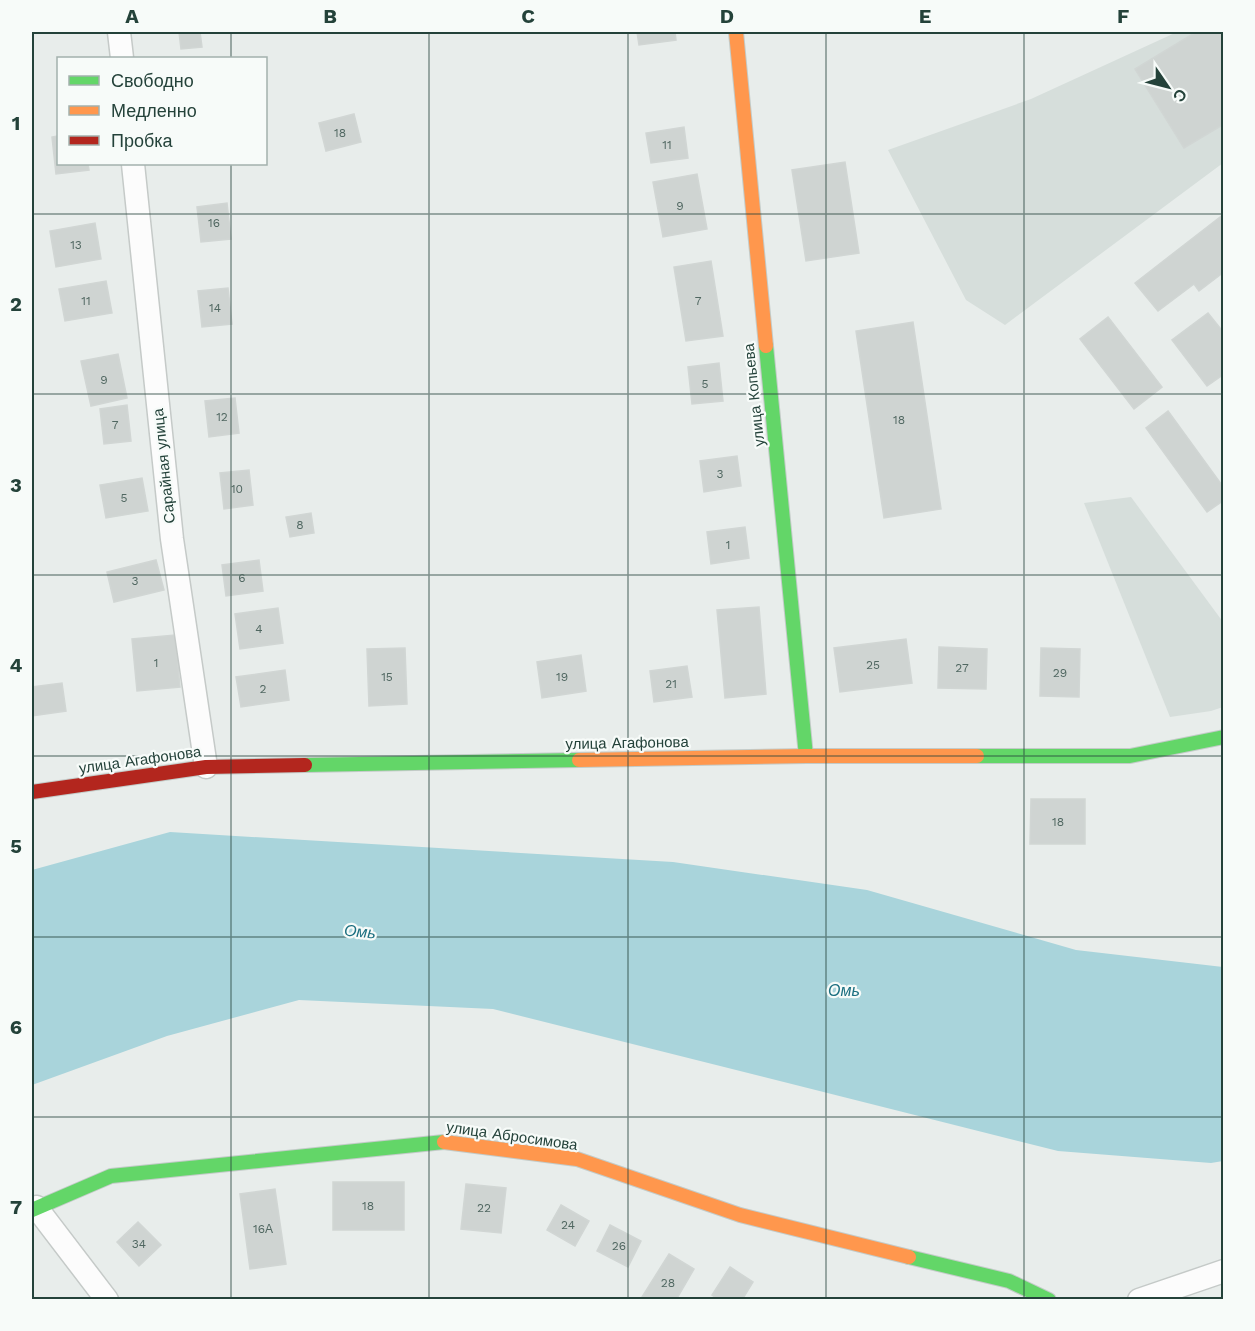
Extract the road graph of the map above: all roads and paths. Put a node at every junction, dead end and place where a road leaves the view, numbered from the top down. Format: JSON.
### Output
{"nodes":[{"id":1,"x":119,"y":32,"type":"edge"},
{"id":2,"x":736,"y":32,"type":"edge"},
{"id":3,"x":122,"y":57,"type":"edge"},
{"id":4,"x":133,"y":165,"type":"edge"},
{"id":5,"x":1224,"y":737,"type":"edge"},
{"id":6,"x":806,"y":756,"type":"junction"},
{"id":7,"x":206,"y":767,"type":"junction"},
{"id":8,"x":32,"y":792,"type":"edge"},
{"id":9,"x":34,"y":1208,"type":"edge"},
{"id":10,"x":1224,"y":1271,"type":"edge"},
{"id":11,"x":107,"y":1299,"type":"edge"},
{"id":12,"x":1048,"y":1299,"type":"edge"},
{"id":13,"x":1139,"y":1299,"type":"edge"}],
"edges":[{"from":1,"to":3,"type":"street"},
{"from":2,"to":6,"type":"street","name":"улица Копьева"},
{"from":4,"to":7,"type":"street","name":"Сарайная улица"},
{"from":5,"to":6,"type":"street","name":"улица Агафонова"},
{"from":6,"to":7,"type":"street","name":"улица Агафонова"},
{"from":7,"to":8,"type":"street","name":"улица Агафонова"},
{"from":9,"to":11,"type":"street"},
{"from":9,"to":12,"type":"street","name":"улица Абросимова"},
{"from":10,"to":13,"type":"street"}]}
